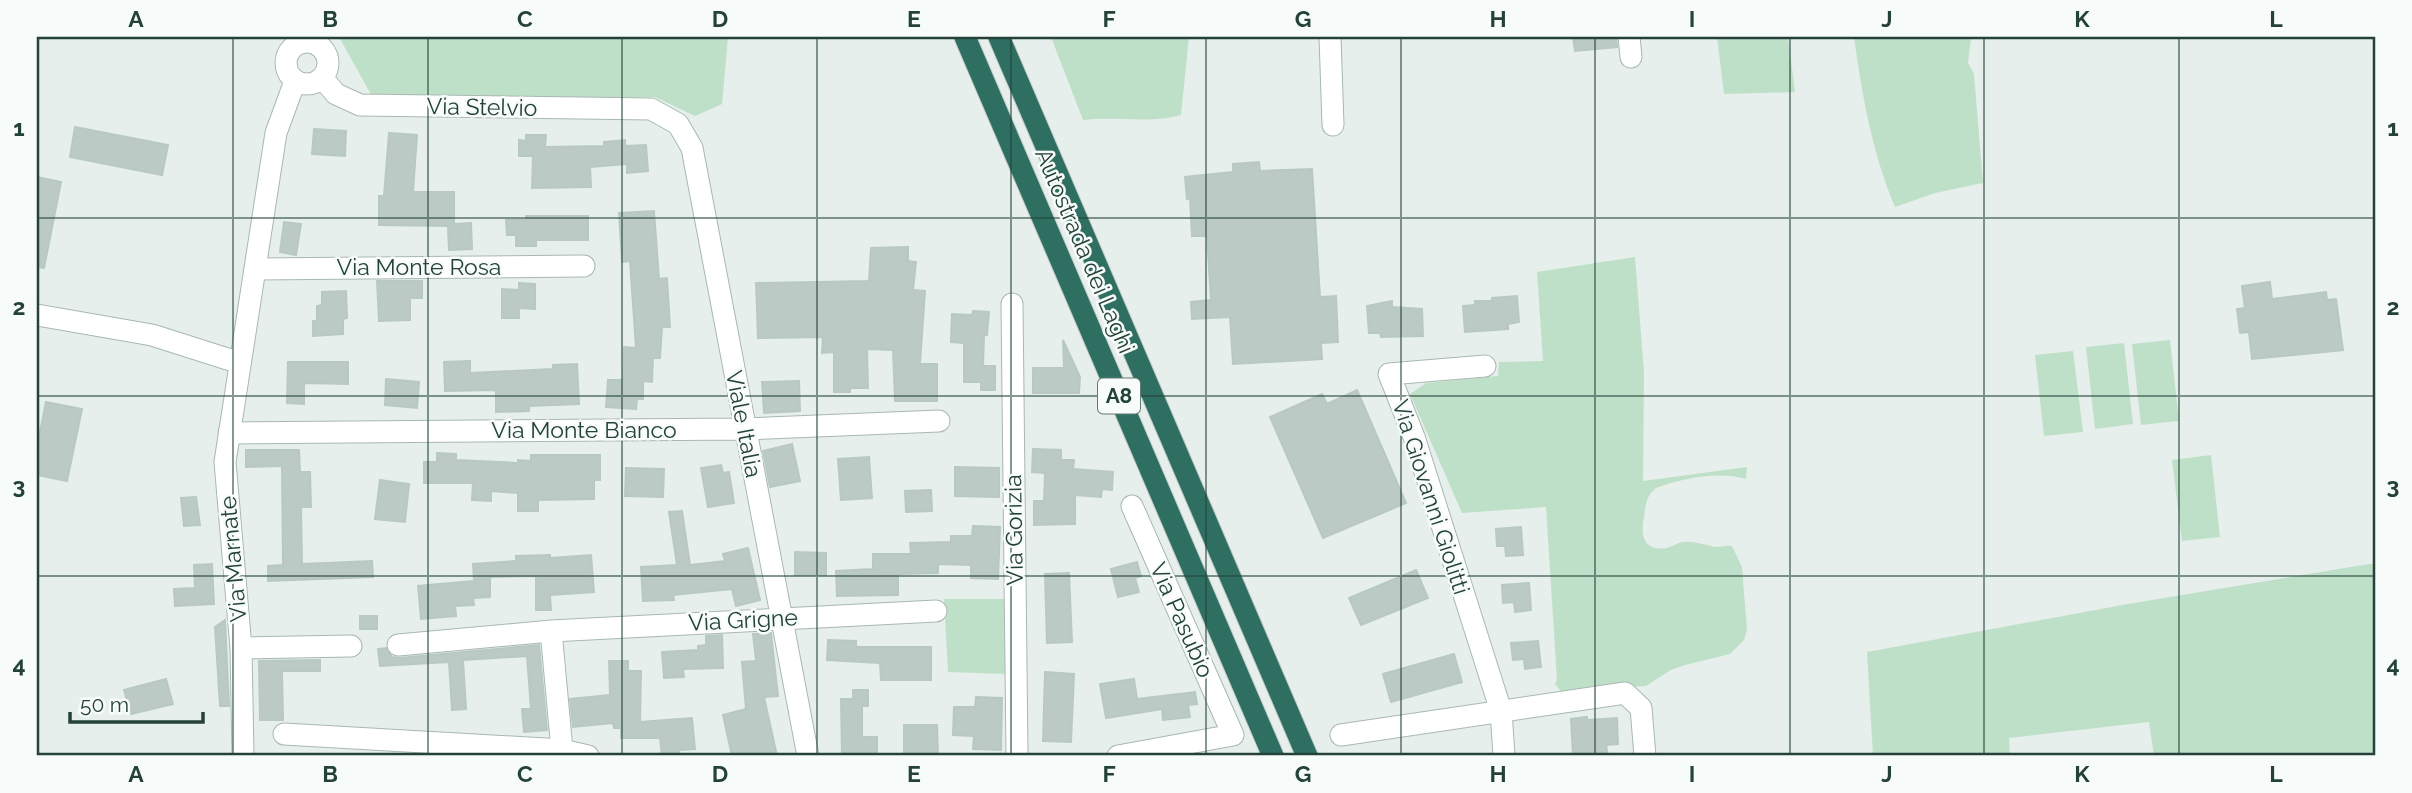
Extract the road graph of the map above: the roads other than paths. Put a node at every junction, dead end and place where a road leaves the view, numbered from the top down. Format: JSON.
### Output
{"nodes":[{"id":1,"x":965,"y":37,"type":"edge"},
{"id":2,"x":999,"y":37,"type":"edge"},
{"id":3,"x":1330,"y":37,"type":"edge"},
{"id":4,"x":290,"y":44,"type":"edge"},
{"id":5,"x":323,"y":79,"type":"junction"},
{"id":6,"x":295,"y":81,"type":"junction"},
{"id":7,"x":651,"y":109,"type":"joint"},
{"id":8,"x":1333,"y":125,"type":"dead end"},
{"id":9,"x":584,"y":266,"type":"dead end"},
{"id":10,"x":255,"y":268,"type":"junction"},
{"id":11,"x":1012,"y":304,"type":"dead end"},
{"id":12,"x":37,"y":315,"type":"edge"},
{"id":13,"x":240,"y":363,"type":"junction"},
{"id":14,"x":1485,"y":366,"type":"dead end"},
{"id":15,"x":939,"y":421,"type":"dead end"},
{"id":16,"x":745,"y":429,"type":"junction"},
{"id":17,"x":229,"y":433,"type":"junction"},
{"id":18,"x":1132,"y":506,"type":"dead end"},
{"id":19,"x":936,"y":611,"type":"dead end"},
{"id":20,"x":780,"y":618,"type":"junction"},
{"id":21,"x":551,"y":631,"type":"junction"},
{"id":22,"x":398,"y":645,"type":"dead end"},
{"id":23,"x":351,"y":646,"type":"dead end"},
{"id":24,"x":241,"y":648,"type":"junction"},
{"id":25,"x":1501,"y":711,"type":"junction"},
{"id":26,"x":284,"y":734,"type":"dead end"},
{"id":27,"x":1341,"y":735,"type":"dead end"},
{"id":28,"x":1210,"y":748,"type":"edge"},
{"id":29,"x":562,"y":750,"type":"junction"},
{"id":30,"x":243,"y":756,"type":"edge"},
{"id":31,"x":588,"y":756,"type":"edge"},
{"id":32,"x":808,"y":756,"type":"edge"},
{"id":33,"x":1017,"y":756,"type":"edge"},
{"id":34,"x":1118,"y":756,"type":"edge"},
{"id":35,"x":1273,"y":756,"type":"edge"},
{"id":36,"x":1307,"y":756,"type":"edge"},
{"id":37,"x":1504,"y":756,"type":"edge"},
{"id":38,"x":1645,"y":756,"type":"edge"}],
"edges":[{"from":1,"to":35,"type":"highway","name":"Autostrada dei Laghi","number":"A8"},
{"from":2,"to":36,"type":"highway","name":"Autostrada dei Laghi","number":"A8"},
{"from":3,"to":8,"type":"street"},
{"from":4,"to":5,"type":"street"},
{"from":4,"to":6,"type":"street"},
{"from":5,"to":6,"type":"street"},
{"from":5,"to":7,"type":"street","name":"Via Stelvio"},
{"from":6,"to":10,"type":"street","name":"Via Marnate"},
{"from":7,"to":16,"type":"street","name":"Viale Italia"},
{"from":9,"to":10,"type":"street","name":"Via Monte Rosa"},
{"from":10,"to":13,"type":"street","name":"Via Marnate"},
{"from":11,"to":33,"type":"street","name":"Via Gorizia"},
{"from":12,"to":13,"type":"street"},
{"from":13,"to":17,"type":"street","name":"Via Marnate"},
{"from":14,"to":25,"type":"street","name":"Via Giovanni Giolitti"},
{"from":15,"to":16,"type":"street","name":"Via Monte Bianco"},
{"from":16,"to":17,"type":"street","name":"Via Monte Bianco"},
{"from":16,"to":20,"type":"street","name":"Viale Italia"},
{"from":17,"to":24,"type":"street","name":"Via Marnate"},
{"from":18,"to":28,"type":"street","name":"Via Pasubio"},
{"from":19,"to":20,"type":"street","name":"Via Grigne"},
{"from":20,"to":21,"type":"street","name":"Via Grigne"},
{"from":20,"to":32,"type":"street","name":"Viale Italia"},
{"from":21,"to":22,"type":"street","name":"Via Grigne"},
{"from":21,"to":29,"type":"street"},
{"from":23,"to":24,"type":"street"},
{"from":24,"to":30,"type":"street","name":"Via Marnate"},
{"from":25,"to":27,"type":"street"},
{"from":25,"to":37,"type":"street","name":"Via Giovanni Giolitti"},
{"from":25,"to":38,"type":"street"},
{"from":26,"to":29,"type":"street"},
{"from":28,"to":34,"type":"street"},
{"from":29,"to":31,"type":"street"}]}
